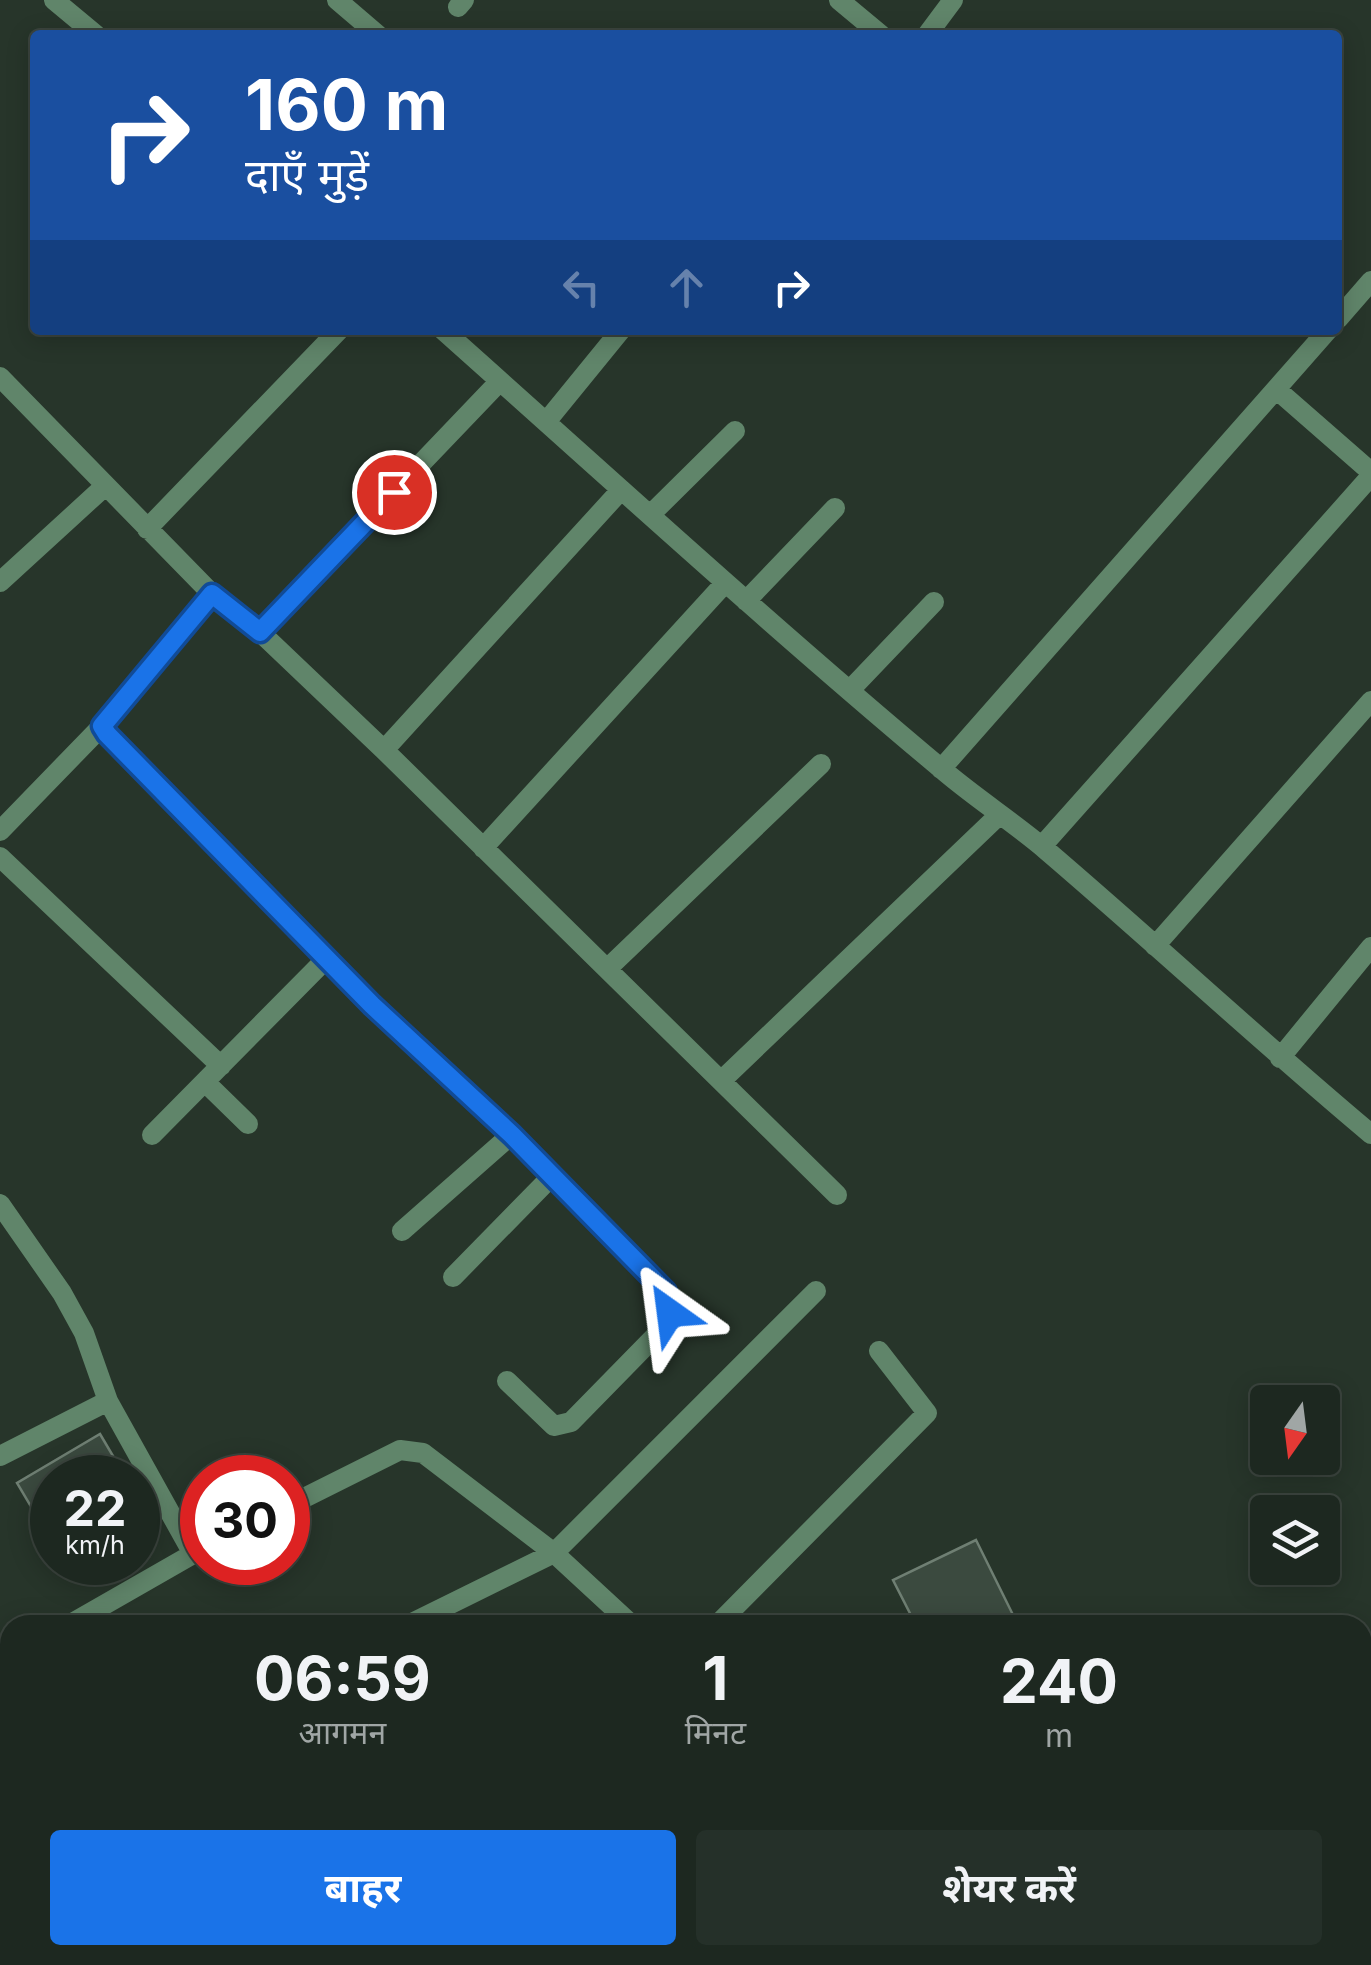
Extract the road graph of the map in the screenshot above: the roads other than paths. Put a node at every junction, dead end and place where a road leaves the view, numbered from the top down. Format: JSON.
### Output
{"nodes":[{"id":1,"x":54,"y":0,"type":"edge"},
{"id":2,"x":337,"y":0,"type":"edge"},
{"id":3,"x":839,"y":0,"type":"edge"},
{"id":4,"x":954,"y":0,"type":"edge"},
{"id":5,"x":90,"y":30,"type":"edge"},
{"id":6,"x":372,"y":30,"type":"edge"},
{"id":7,"x":875,"y":30,"type":"edge"},
{"id":8,"x":931,"y":30,"type":"edge"},
{"id":9,"x":1371,"y":281,"type":"edge"},
{"id":10,"x":1342,"y":314,"type":"edge"},
{"id":11,"x":334,"y":335,"type":"edge"},
{"id":12,"x":449,"y":335,"type":"edge"},
{"id":13,"x":618,"y":335,"type":"edge"},
{"id":14,"x":1324,"y":335,"type":"edge"},
{"id":15,"x":0,"y":377,"type":"edge"},
{"id":16,"x":500,"y":381,"type":"junction"},
{"id":17,"x":1276,"y":389,"type":"junction"},
{"id":18,"x":546,"y":422,"type":"junction"},
{"id":19,"x":735,"y":431,"type":"dead end"},
{"id":20,"x":1371,"y":474,"type":"edge"},
{"id":21,"x":104,"y":487,"type":"junction"},
{"id":22,"x":621,"y":490,"type":"junction"},
{"id":23,"x":835,"y":508,"type":"dead end"},
{"id":24,"x":650,"y":515,"type":"junction"},
{"id":25,"x":147,"y":529,"type":"junction"},
{"id":26,"x":0,"y":582,"type":"edge"},
{"id":27,"x":726,"y":583,"type":"junction"},
{"id":28,"x":212,"y":594,"type":"junction"},
{"id":29,"x":746,"y":601,"type":"junction"},
{"id":30,"x":934,"y":602,"type":"dead end"},
{"id":31,"x":260,"y":632,"type":"junction"},
{"id":32,"x":850,"y":690,"type":"junction"},
{"id":33,"x":1371,"y":701,"type":"edge"},
{"id":34,"x":102,"y":726,"type":"junction"},
{"id":35,"x":384,"y":750,"type":"junction"},
{"id":36,"x":822,"y":764,"type":"dead end"},
{"id":37,"x":942,"y":769,"type":"junction"},
{"id":38,"x":998,"y":816,"type":"junction"},
{"id":39,"x":0,"y":831,"type":"edge"},
{"id":40,"x":1042,"y":846,"type":"junction"},
{"id":41,"x":484,"y":848,"type":"junction"},
{"id":42,"x":0,"y":857,"type":"edge"},
{"id":43,"x":1154,"y":946,"type":"junction"},
{"id":44,"x":1371,"y":947,"type":"edge"},
{"id":45,"x":327,"y":958,"type":"junction"},
{"id":46,"x":607,"y":969,"type":"junction"},
{"id":47,"x":1280,"y":1058,"type":"junction"},
{"id":48,"x":221,"y":1066,"type":"junction"},
{"id":49,"x":721,"y":1081,"type":"junction"},
{"id":50,"x":205,"y":1082,"type":"junction"},
{"id":51,"x":248,"y":1124,"type":"dead end"},
{"id":52,"x":1371,"y":1134,"type":"edge"},
{"id":53,"x":152,"y":1135,"type":"dead end"},
{"id":54,"x":512,"y":1135,"type":"junction"},
{"id":55,"x":551,"y":1177,"type":"junction"},
{"id":56,"x":837,"y":1194,"type":"dead end"},
{"id":57,"x":0,"y":1204,"type":"edge"},
{"id":58,"x":402,"y":1231,"type":"dead end"},
{"id":59,"x":453,"y":1276,"type":"dead end"},
{"id":60,"x":816,"y":1292,"type":"dead end"},
{"id":61,"x":879,"y":1351,"type":"dead end"},
{"id":62,"x":507,"y":1381,"type":"dead end"},
{"id":63,"x":108,"y":1401,"type":"junction"},
{"id":64,"x":0,"y":1456,"type":"edge"},
{"id":65,"x":310,"y":1495,"type":"edge"},
{"id":66,"x":180,"y":1522,"type":"edge"},
{"id":67,"x":554,"y":1553,"type":"junction"},
{"id":68,"x":180,"y":1562,"type":"edge"},
{"id":69,"x":87,"y":1615,"type":"edge"},
{"id":70,"x":428,"y":1615,"type":"edge"},
{"id":71,"x":621,"y":1615,"type":"edge"},
{"id":72,"x":726,"y":1615,"type":"edge"}],
"edges":[{"from":1,"to":5,"type":"street"},
{"from":2,"to":6,"type":"street"},
{"from":3,"to":7,"type":"street"},
{"from":4,"to":8,"type":"street"},
{"from":9,"to":10,"type":"street"},
{"from":11,"to":25,"type":"street"},
{"from":12,"to":16,"type":"street"},
{"from":13,"to":18,"type":"street"},
{"from":14,"to":17,"type":"street"},
{"from":15,"to":21,"type":"street"},
{"from":16,"to":18,"type":"street"},
{"from":16,"to":31,"type":"street"},
{"from":17,"to":20,"type":"street"},
{"from":17,"to":37,"type":"street"},
{"from":18,"to":22,"type":"street"},
{"from":19,"to":24,"type":"street"},
{"from":20,"to":40,"type":"street"},
{"from":21,"to":25,"type":"street"},
{"from":21,"to":26,"type":"street"},
{"from":22,"to":24,"type":"street"},
{"from":22,"to":35,"type":"street"},
{"from":23,"to":29,"type":"street"},
{"from":24,"to":27,"type":"street"},
{"from":25,"to":28,"type":"street"},
{"from":27,"to":29,"type":"street"},
{"from":27,"to":41,"type":"street"},
{"from":28,"to":31,"type":"street"},
{"from":28,"to":34,"type":"street"},
{"from":29,"to":32,"type":"street"},
{"from":30,"to":32,"type":"street"},
{"from":31,"to":35,"type":"street"},
{"from":32,"to":37,"type":"street"},
{"from":33,"to":43,"type":"street"},
{"from":34,"to":39,"type":"street"},
{"from":34,"to":45,"type":"street"},
{"from":35,"to":41,"type":"street"},
{"from":36,"to":46,"type":"street"},
{"from":37,"to":38,"type":"street"},
{"from":38,"to":40,"type":"street"},
{"from":38,"to":49,"type":"street"},
{"from":40,"to":43,"type":"street"},
{"from":41,"to":46,"type":"street"},
{"from":42,"to":48,"type":"street"},
{"from":43,"to":47,"type":"street"},
{"from":44,"to":47,"type":"street"},
{"from":45,"to":48,"type":"street"},
{"from":45,"to":54,"type":"street"},
{"from":46,"to":49,"type":"street"},
{"from":47,"to":52,"type":"street"},
{"from":48,"to":50,"type":"street"},
{"from":49,"to":56,"type":"street"},
{"from":50,"to":51,"type":"street"},
{"from":50,"to":53,"type":"street"},
{"from":54,"to":55,"type":"street"},
{"from":54,"to":58,"type":"street"},
{"from":55,"to":59,"type":"street"},
{"from":55,"to":62,"type":"street"},
{"from":57,"to":63,"type":"street"},
{"from":60,"to":67,"type":"street"},
{"from":61,"to":72,"type":"street"},
{"from":63,"to":64,"type":"street"},
{"from":63,"to":66,"type":"street"},
{"from":65,"to":67,"type":"street"},
{"from":67,"to":70,"type":"street"},
{"from":67,"to":71,"type":"street"},
{"from":68,"to":69,"type":"street"}]}
